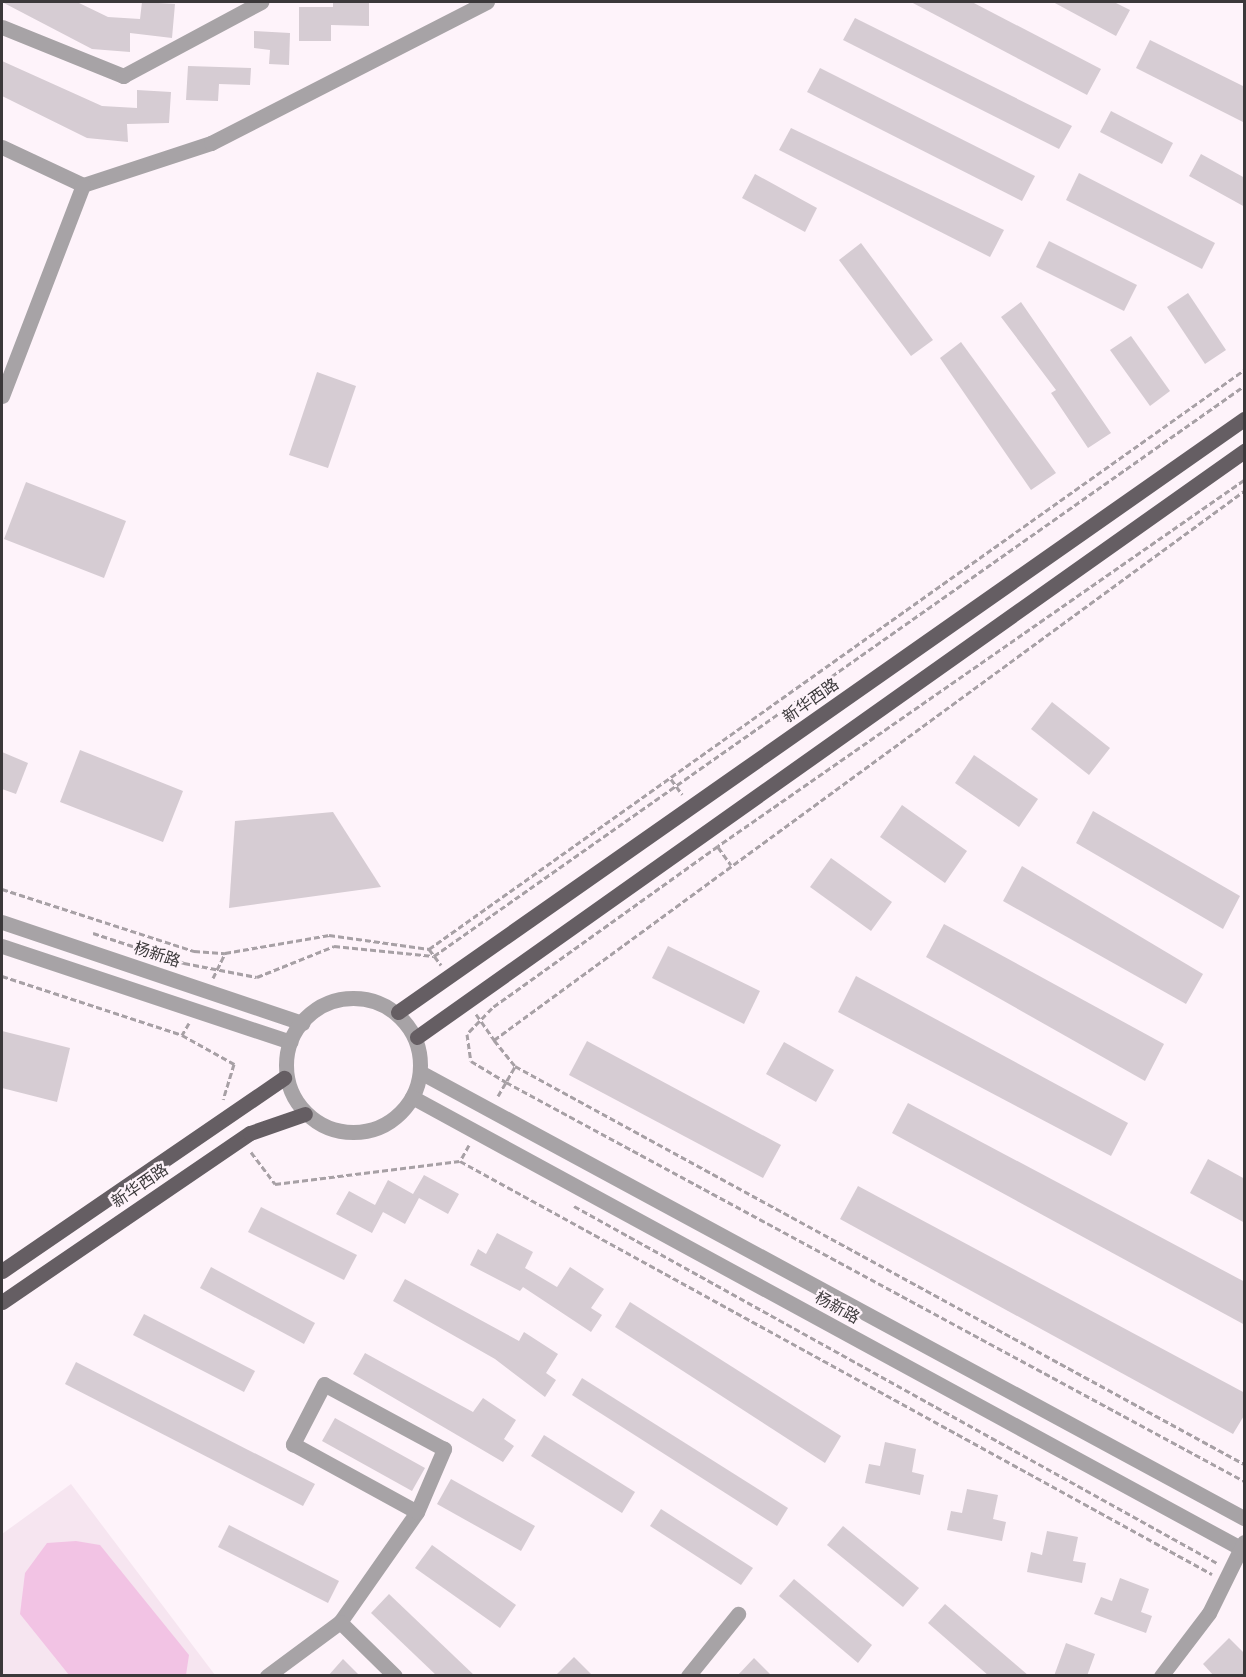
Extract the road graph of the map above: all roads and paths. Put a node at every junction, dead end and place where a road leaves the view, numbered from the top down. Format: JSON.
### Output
{"nodes":[{"id":1,"x":261,"y":2,"type":"edge"},
{"id":2,"x":459,"y":2,"type":"edge"},
{"id":3,"x":481,"y":6,"type":"edge"},
{"id":4,"x":2,"y":27,"type":"edge"},
{"id":5,"x":2,"y":147,"type":"edge"},
{"id":6,"x":83,"y":185,"type":"junction"},
{"id":7,"x":1245,"y":370,"type":"edge"},
{"id":8,"x":1245,"y":386,"type":"edge"},
{"id":9,"x":2,"y":396,"type":"edge"},
{"id":10,"x":1245,"y":419,"type":"edge"},
{"id":11,"x":1245,"y":451,"type":"edge"},
{"id":12,"x":1245,"y":480,"type":"edge"},
{"id":13,"x":1245,"y":492,"type":"edge"},
{"id":14,"x":2,"y":889,"type":"edge"},
{"id":15,"x":2,"y":922,"type":"edge"},
{"id":16,"x":83,"y":930,"type":"dead end"},
{"id":17,"x":2,"y":946,"type":"edge"},
{"id":18,"x":225,"y":953,"type":"dead end"},
{"id":19,"x":434,"y":957,"type":"junction"},
{"id":20,"x":2,"y":976,"type":"edge"},
{"id":21,"x":449,"y":976,"type":"junction"},
{"id":22,"x":467,"y":1002,"type":"junction"},
{"id":23,"x":398,"y":1012,"type":"junction"},
{"id":24,"x":480,"y":1020,"type":"junction"},
{"id":25,"x":302,"y":1023,"type":"junction"},
{"id":26,"x":182,"y":1035,"type":"dead end"},
{"id":27,"x":417,"y":1037,"type":"junction"},
{"id":28,"x":494,"y":1040,"type":"junction"},
{"id":29,"x":290,"y":1042,"type":"junction"},
{"id":30,"x":515,"y":1066,"type":"junction"},
{"id":31,"x":420,"y":1072,"type":"junction"},
{"id":32,"x":284,"y":1078,"type":"junction"},
{"id":33,"x":506,"y":1082,"type":"junction"},
{"id":34,"x":412,"y":1097,"type":"junction"},
{"id":35,"x":490,"y":1110,"type":"junction"},
{"id":36,"x":305,"y":1114,"type":"junction"},
{"id":37,"x":473,"y":1139,"type":"junction"},
{"id":38,"x":479,"y":1151,"type":"dead end"},
{"id":39,"x":571,"y":1204,"type":"dead end"},
{"id":40,"x":2,"y":1271,"type":"edge"},
{"id":41,"x":2,"y":1302,"type":"edge"},
{"id":42,"x":1245,"y":1464,"type":"edge"},
{"id":43,"x":1245,"y":1481,"type":"edge"},
{"id":44,"x":417,"y":1512,"type":"junction"},
{"id":45,"x":1245,"y":1518,"type":"edge"},
{"id":46,"x":1244,"y":1547,"type":"edge"},
{"id":47,"x":1228,"y":1575,"type":"junction"},
{"id":48,"x":738,"y":1614,"type":"dead end"},
{"id":49,"x":340,"y":1622,"type":"junction"},
{"id":50,"x":267,"y":1676,"type":"edge"},
{"id":51,"x":395,"y":1676,"type":"edge"},
{"id":52,"x":688,"y":1676,"type":"edge"},
{"id":53,"x":1161,"y":1676,"type":"edge"}],
"edges":[{"from":1,"to":4,"type":"street"},
{"from":2,"to":3,"type":"street"},
{"from":3,"to":6,"type":"street"},
{"from":5,"to":6,"type":"street"},
{"from":6,"to":9,"type":"street"},
{"from":7,"to":19,"type":"path"},
{"from":8,"to":19,"type":"path"},
{"from":10,"to":21,"type":"main road","name":"新华西路"},
{"from":11,"to":22,"type":"main road"},
{"from":12,"to":24,"type":"path"},
{"from":13,"to":28,"type":"path"},
{"from":14,"to":18,"type":"path"},
{"from":15,"to":25,"type":"street","name":"杨新路"},
{"from":16,"to":19,"type":"path"},
{"from":17,"to":29,"type":"street"},
{"from":19,"to":21,"type":"path"},
{"from":20,"to":26,"type":"path"},
{"from":21,"to":23,"type":"main road","name":"新华西路"},
{"from":22,"to":24,"type":"path"},
{"from":22,"to":27,"type":"main road"},
{"from":23,"to":25,"type":"street"},
{"from":23,"to":27,"type":"street"},
{"from":24,"to":28,"type":"path"},
{"from":24,"to":33,"type":"path"},
{"from":25,"to":29,"type":"street"},
{"from":27,"to":31,"type":"street"},
{"from":28,"to":30,"type":"path"},
{"from":29,"to":32,"type":"street"},
{"from":30,"to":33,"type":"path"},
{"from":30,"to":42,"type":"path"},
{"from":31,"to":34,"type":"street"},
{"from":31,"to":35,"type":"street","name":"杨新路"},
{"from":32,"to":36,"type":"street"},
{"from":32,"to":40,"type":"main road","name":"新华西路"},
{"from":33,"to":35,"type":"path"},
{"from":33,"to":43,"type":"path"},
{"from":34,"to":36,"type":"street"},
{"from":34,"to":37,"type":"street","name":"杨新路"},
{"from":35,"to":45,"type":"street","name":"杨新路"},
{"from":36,"to":41,"type":"main road","name":"新华西路"},
{"from":37,"to":38,"type":"path"},
{"from":37,"to":46,"type":"street","name":"杨新路"},
{"from":37,"to":47,"type":"path"},
{"from":39,"to":47,"type":"path"},
{"from":44,"to":44,"type":"street"},
{"from":44,"to":49,"type":"street"},
{"from":46,"to":47,"type":"street"},
{"from":47,"to":53,"type":"street"},
{"from":48,"to":52,"type":"street"},
{"from":49,"to":50,"type":"street"},
{"from":49,"to":51,"type":"street"}]}
